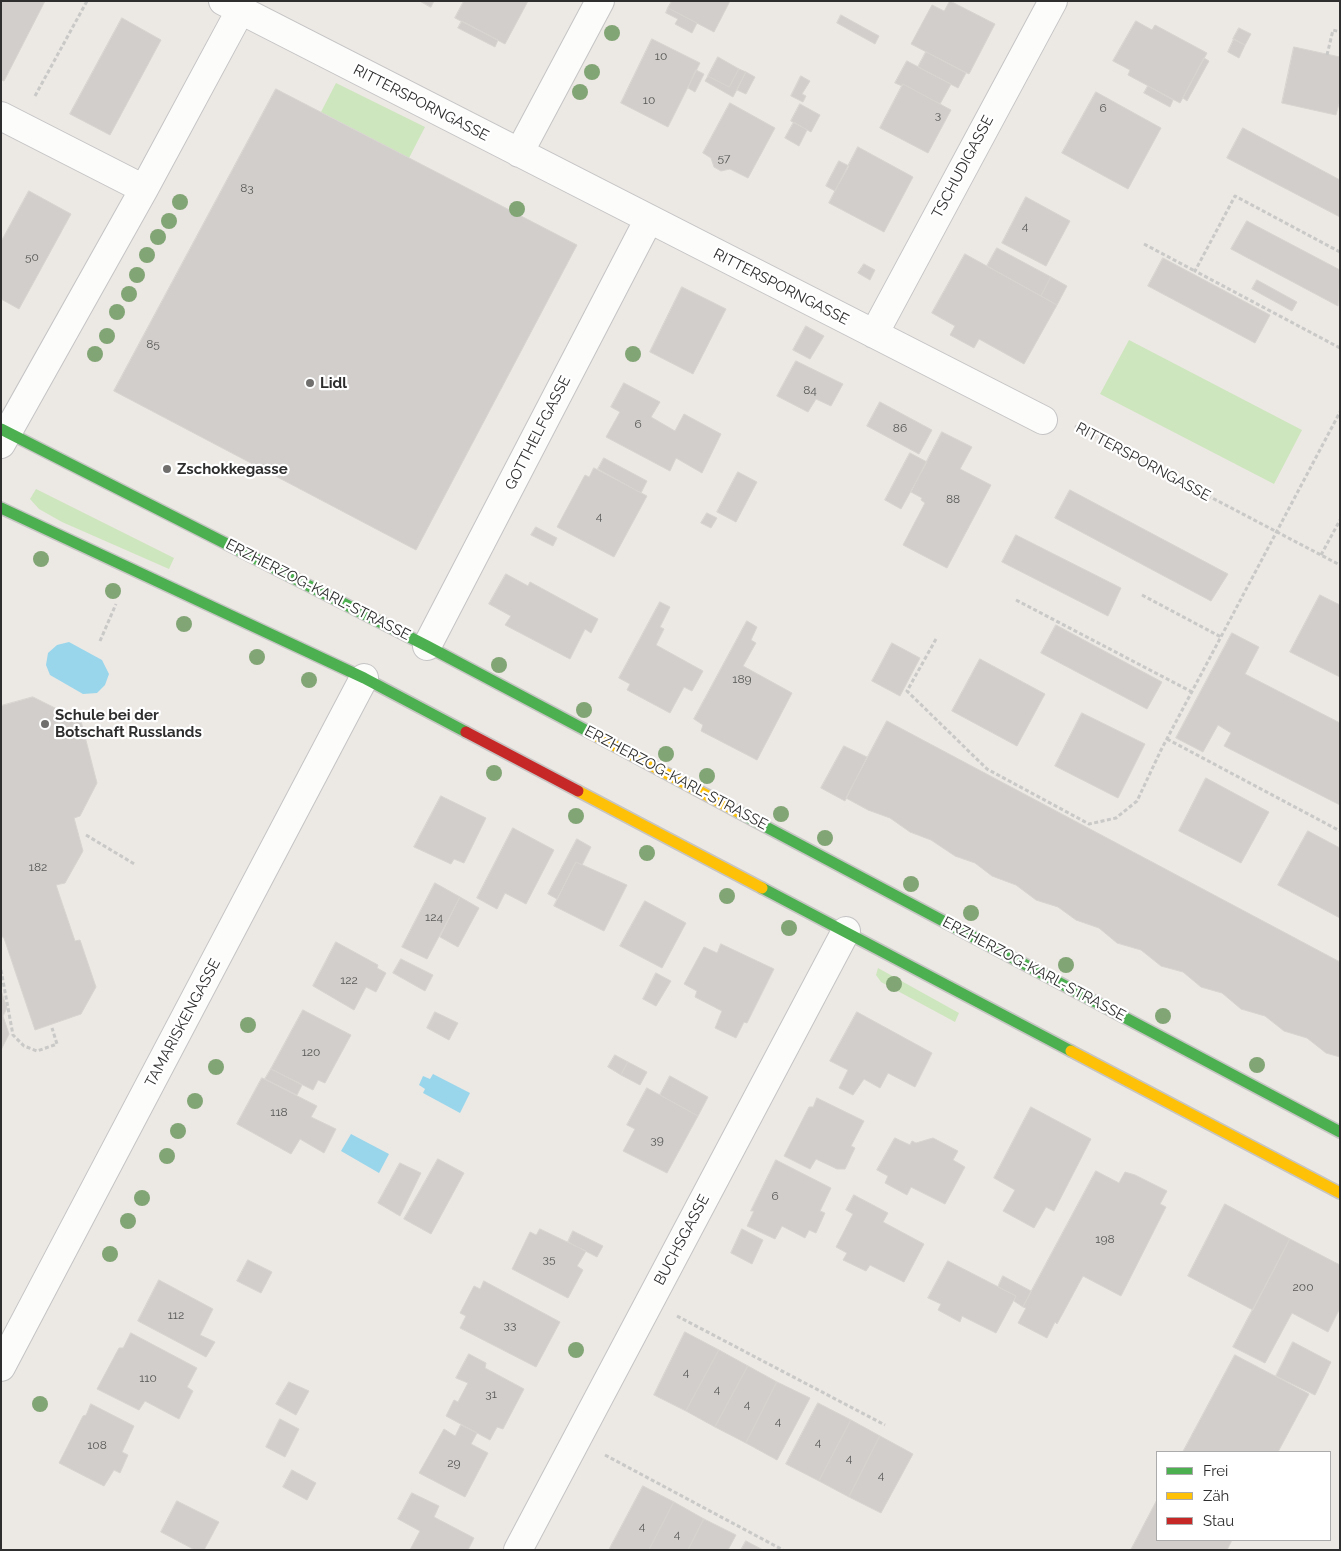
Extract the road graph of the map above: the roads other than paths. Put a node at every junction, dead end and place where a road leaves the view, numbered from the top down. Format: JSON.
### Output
{"nodes":[{"id":1,"x":600,"y":1,"type":"edge"},
{"id":2,"x":1053,"y":1,"type":"edge"},
{"id":3,"x":235,"y":4,"type":"edge"},
{"id":4,"x":10,"y":120,"type":"edge"},
{"id":5,"x":519,"y":153,"type":"junction"},
{"id":6,"x":144,"y":188,"type":"junction"},
{"id":7,"x":649,"y":220,"type":"junction"},
{"id":8,"x":874,"y":334,"type":"junction"},
{"id":9,"x":1043,"y":420,"type":"road end"},
{"id":10,"x":3,"y":434,"type":"edge"},
{"id":11,"x":1,"y":508,"type":"edge"},
{"id":12,"x":428,"y":646,"type":"junction"},
{"id":13,"x":364,"y":678,"type":"junction"},
{"id":14,"x":846,"y":931,"type":"junction"},
{"id":15,"x":1340,"y":1132,"type":"edge"},
{"id":16,"x":1340,"y":1193,"type":"edge"},
{"id":17,"x":1,"y":1367,"type":"edge"},
{"id":18,"x":518,"y":1550,"type":"edge"}],
"edges":[{"from":1,"to":5,"type":"street"},
{"from":2,"to":8,"type":"street","name":"TSCHUDIGASSE"},
{"from":3,"to":5,"type":"street","name":"RITTERSPORNGASSE"},
{"from":3,"to":6,"type":"street"},
{"from":4,"to":6,"type":"street"},
{"from":5,"to":7,"type":"street","name":"RITTERSPORNGASSE"},
{"from":6,"to":10,"type":"street"},
{"from":7,"to":8,"type":"street","name":"RITTERSPORNGASSE"},
{"from":7,"to":12,"type":"street","name":"GOTTHELFGASSE"},
{"from":8,"to":9,"type":"street","name":"RITTERSPORNGASSE"},
{"from":10,"to":12,"type":"main road","name":"ERZHERZOG-KARL-STRASSE"},
{"from":11,"to":13,"type":"main road"},
{"from":12,"to":15,"type":"main road","name":"ERZHERZOG-KARL-STRASSE"},
{"from":13,"to":14,"type":"main road"},
{"from":13,"to":17,"type":"street","name":"TAMARISKENGASSE"},
{"from":14,"to":16,"type":"main road"},
{"from":14,"to":18,"type":"street","name":"BUCHSGASSE"}]}
